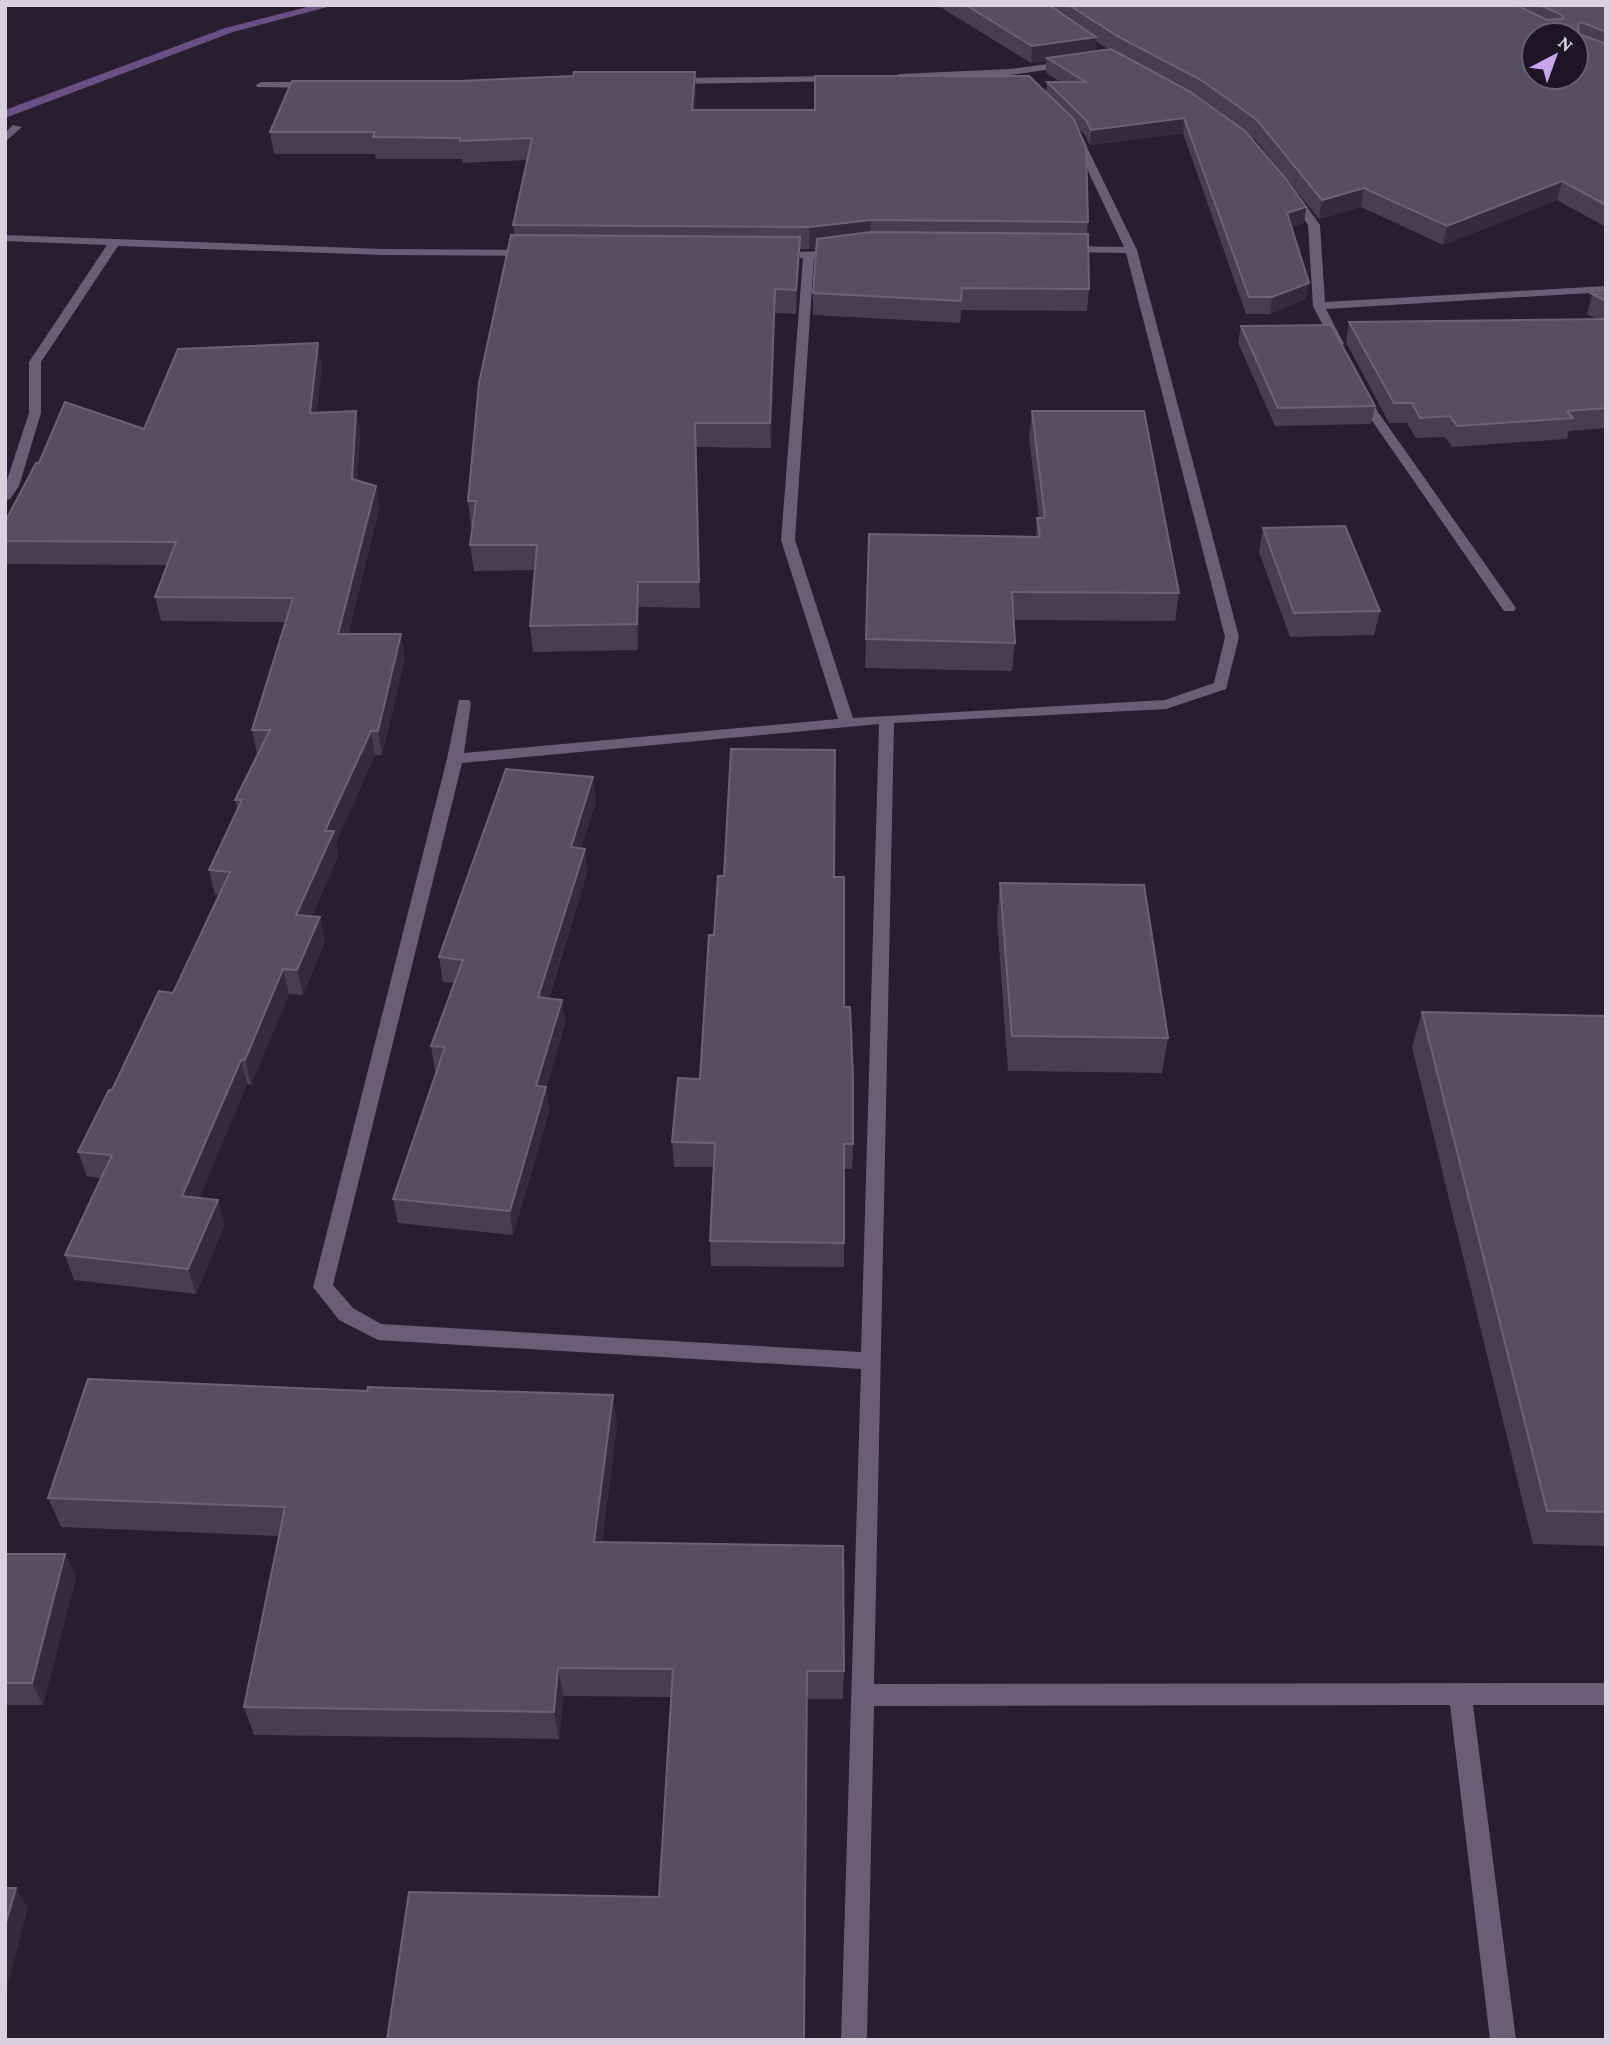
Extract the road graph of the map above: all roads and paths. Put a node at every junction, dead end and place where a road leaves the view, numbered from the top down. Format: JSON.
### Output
{"nodes":[{"id":1,"x":1086,"y":61,"type":"edge"},
{"id":2,"x":889,"y":77,"type":"edge"},
{"id":3,"x":848,"y":79,"type":"edge"},
{"id":4,"x":657,"y":81,"type":"edge"},
{"id":5,"x":261,"y":85,"type":"dead end"},
{"id":6,"x":329,"y":85,"type":"edge"},
{"id":7,"x":17,"y":127,"type":"dead end"},
{"id":8,"x":1068,"y":127,"type":"edge"},
{"id":9,"x":5,"y":139,"type":"edge"},
{"id":10,"x":1282,"y":181,"type":"edge"},
{"id":11,"x":5,"y":238,"type":"edge"},
{"id":12,"x":115,"y":241,"type":"junction"},
{"id":13,"x":1049,"y":249,"type":"edge"},
{"id":14,"x":1131,"y":250,"type":"junction"},
{"id":15,"x":831,"y":252,"type":"edge"},
{"id":16,"x":548,"y":253,"type":"edge"},
{"id":17,"x":767,"y":255,"type":"edge"},
{"id":18,"x":808,"y":255,"type":"junction"},
{"id":19,"x":1606,"y":289,"type":"edge"},
{"id":20,"x":1319,"y":306,"type":"junction"},
{"id":21,"x":1342,"y":353,"type":"edge"},
{"id":22,"x":1360,"y":388,"type":"edge"},
{"id":23,"x":5,"y":496,"type":"edge"},
{"id":24,"x":1509,"y":608,"type":"dead end"},
{"id":25,"x":464,"y":703,"type":"dead end"},
{"id":26,"x":887,"y":719,"type":"junction"},
{"id":27,"x":847,"y":722,"type":"junction"},
{"id":28,"x":456,"y":759,"type":"junction"},
{"id":29,"x":871,"y":1361,"type":"junction"},
{"id":30,"x":1460,"y":1693,"type":"junction"},
{"id":31,"x":1606,"y":1694,"type":"edge"},
{"id":32,"x":863,"y":1695,"type":"junction"},
{"id":33,"x":855,"y":2040,"type":"edge"},
{"id":34,"x":1503,"y":2040,"type":"edge"}],
"edges":[{"from":1,"to":2,"type":"street"},
{"from":3,"to":4,"type":"street"},
{"from":5,"to":6,"type":"street"},
{"from":7,"to":9,"type":"street"},
{"from":8,"to":14,"type":"street"},
{"from":10,"to":20,"type":"street"},
{"from":11,"to":12,"type":"street"},
{"from":12,"to":16,"type":"street"},
{"from":12,"to":23,"type":"street"},
{"from":13,"to":14,"type":"street"},
{"from":14,"to":26,"type":"street"},
{"from":15,"to":18,"type":"street"},
{"from":17,"to":18,"type":"street"},
{"from":18,"to":27,"type":"street"},
{"from":19,"to":20,"type":"street"},
{"from":20,"to":21,"type":"street"},
{"from":22,"to":24,"type":"street"},
{"from":25,"to":28,"type":"street"},
{"from":26,"to":27,"type":"street"},
{"from":26,"to":29,"type":"street"},
{"from":27,"to":28,"type":"street"},
{"from":28,"to":29,"type":"street"},
{"from":29,"to":32,"type":"street"},
{"from":30,"to":31,"type":"street"},
{"from":30,"to":32,"type":"street"},
{"from":30,"to":34,"type":"street"},
{"from":32,"to":33,"type":"street"}]}
